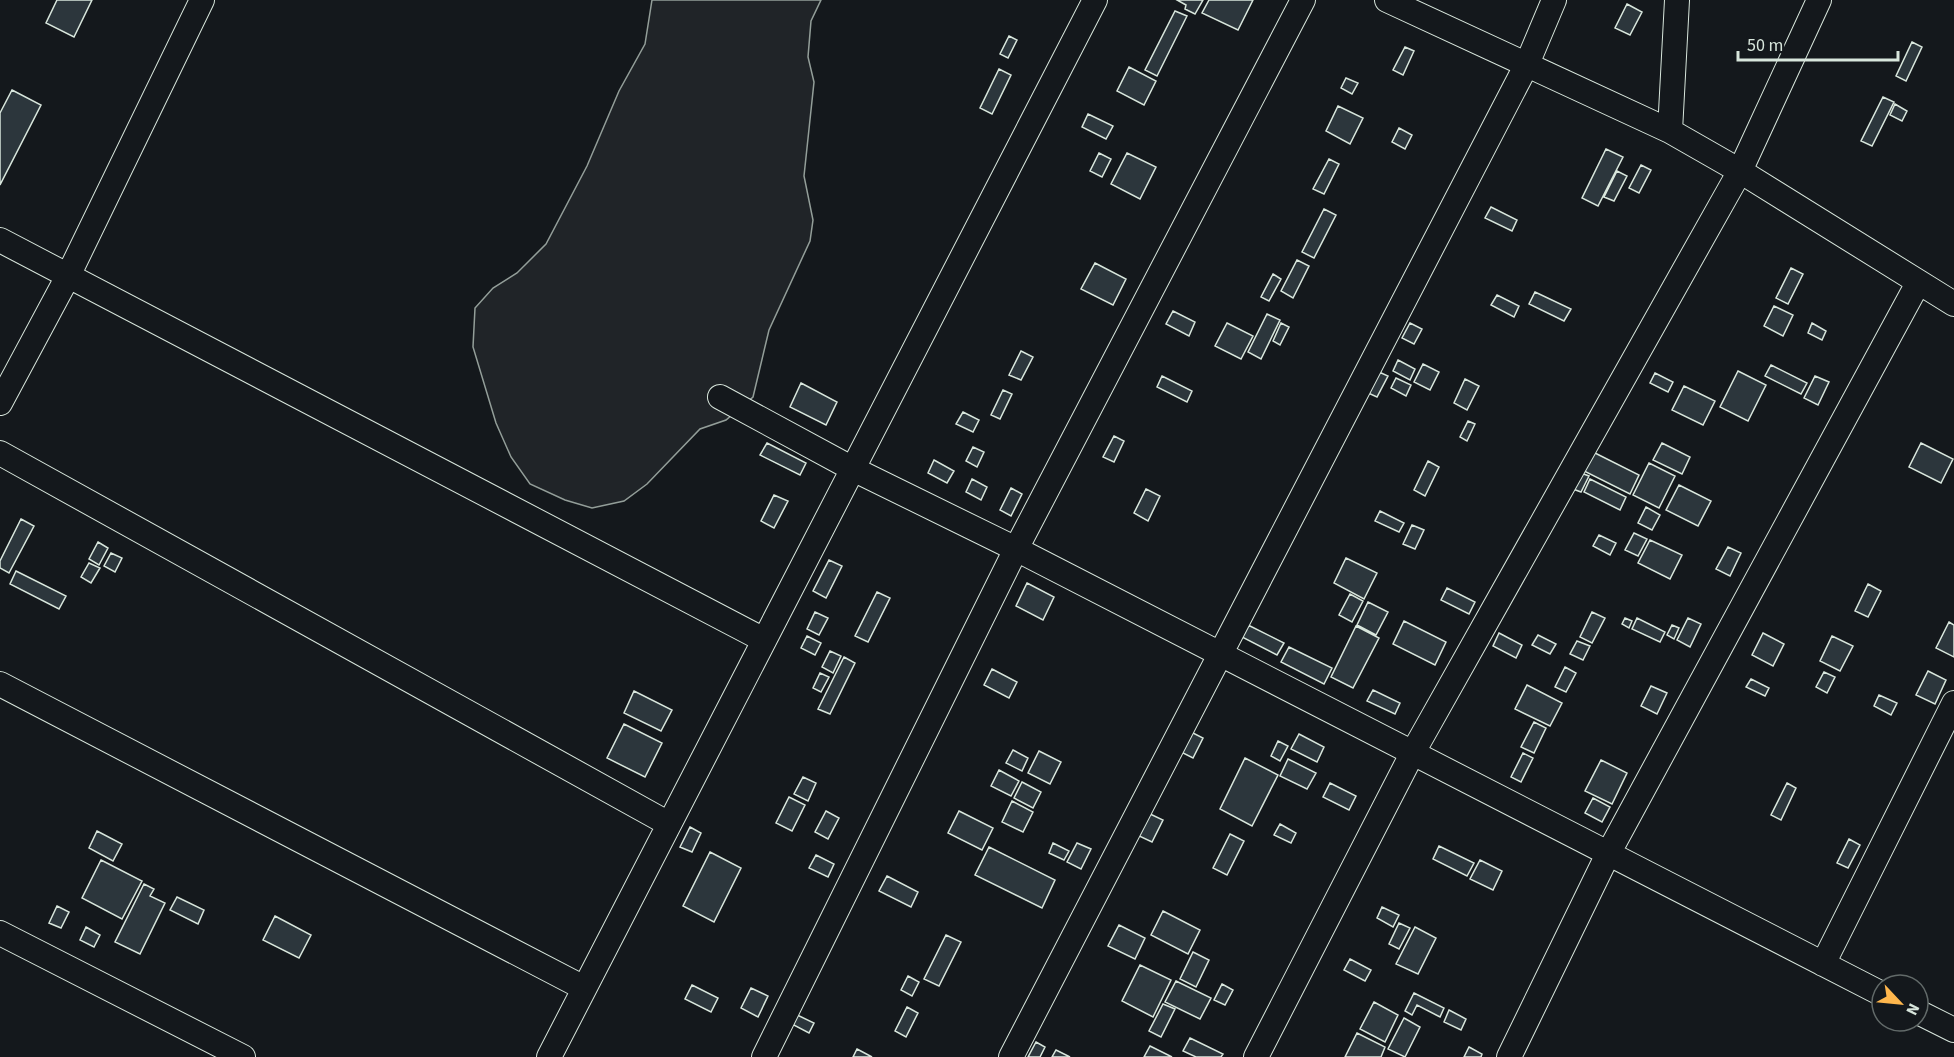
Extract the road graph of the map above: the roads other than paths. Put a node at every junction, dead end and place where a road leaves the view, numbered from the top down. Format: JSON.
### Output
{"nodes":[{"id":1,"x":202,"y":0,"type":"edge"},
{"id":2,"x":1095,"y":0,"type":"edge"},
{"id":3,"x":1303,"y":0,"type":"edge"},
{"id":4,"x":1387,"y":0,"type":"edge"},
{"id":5,"x":1554,"y":0,"type":"edge"},
{"id":6,"x":1677,"y":0,"type":"edge"},
{"id":7,"x":1819,"y":0,"type":"edge"},
{"id":8,"x":1527,"y":64,"type":"junction"},
{"id":9,"x":1670,"y":131,"type":"junction"},
{"id":10,"x":1740,"y":171,"type":"junction"},
{"id":11,"x":0,"y":240,"type":"edge"},
{"id":12,"x":68,"y":278,"type":"junction"},
{"id":13,"x":1918,"y":283,"type":"junction"},
{"id":14,"x":1954,"y":304,"type":"edge"},
{"id":15,"x":720,"y":397,"type":"dead end"},
{"id":16,"x":0,"y":403,"type":"edge"},
{"id":17,"x":0,"y":453,"type":"edge"},
{"id":18,"x":853,"y":469,"type":"junction"},
{"id":19,"x":1016,"y":549,"type":"junction"},
{"id":20,"x":764,"y":640,"type":"junction"},
{"id":21,"x":1219,"y":655,"type":"junction"},
{"id":22,"x":0,"y":684,"type":"edge"},
{"id":23,"x":1954,"y":703,"type":"edge"},
{"id":24,"x":1412,"y":754,"type":"junction"},
{"id":25,"x":669,"y":824,"type":"junction"},
{"id":26,"x":1608,"y":854,"type":"junction"},
{"id":27,"x":0,"y":933,"type":"edge"},
{"id":28,"x":1823,"y":964,"type":"junction"},
{"id":29,"x":584,"y":988,"type":"junction"},
{"id":30,"x":1870,"y":988,"type":"edge"},
{"id":31,"x":1930,"y":1018,"type":"edge"},
{"id":32,"x":1954,"y":1030,"type":"edge"},
{"id":33,"x":243,"y":1057,"type":"edge"},
{"id":34,"x":549,"y":1057,"type":"edge"},
{"id":35,"x":764,"y":1057,"type":"edge"},
{"id":36,"x":1011,"y":1057,"type":"edge"},
{"id":37,"x":1256,"y":1057,"type":"edge"},
{"id":38,"x":1509,"y":1057,"type":"edge"}],
"edges":[{"from":1,"to":12,"type":"street"},
{"from":2,"to":18,"type":"street"},
{"from":3,"to":19,"type":"street"},
{"from":4,"to":8,"type":"street"},
{"from":5,"to":8,"type":"street"},
{"from":6,"to":9,"type":"street"},
{"from":7,"to":10,"type":"street"},
{"from":8,"to":9,"type":"street"},
{"from":8,"to":21,"type":"street"},
{"from":9,"to":10,"type":"street"},
{"from":10,"to":13,"type":"street"},
{"from":10,"to":24,"type":"street"},
{"from":11,"to":12,"type":"street"},
{"from":12,"to":16,"type":"street"},
{"from":12,"to":20,"type":"street"},
{"from":13,"to":14,"type":"street"},
{"from":13,"to":26,"type":"street"},
{"from":15,"to":18,"type":"street"},
{"from":17,"to":25,"type":"street"},
{"from":18,"to":19,"type":"street"},
{"from":18,"to":20,"type":"street"},
{"from":19,"to":21,"type":"street"},
{"from":19,"to":35,"type":"street"},
{"from":20,"to":25,"type":"street"},
{"from":21,"to":24,"type":"street"},
{"from":21,"to":36,"type":"street"},
{"from":22,"to":29,"type":"street"},
{"from":23,"to":28,"type":"street"},
{"from":24,"to":26,"type":"street"},
{"from":24,"to":37,"type":"street"},
{"from":25,"to":29,"type":"street"},
{"from":26,"to":28,"type":"street"},
{"from":26,"to":38,"type":"street"},
{"from":27,"to":33,"type":"street"},
{"from":28,"to":30,"type":"street"},
{"from":29,"to":34,"type":"street"},
{"from":31,"to":32,"type":"street"}]}
